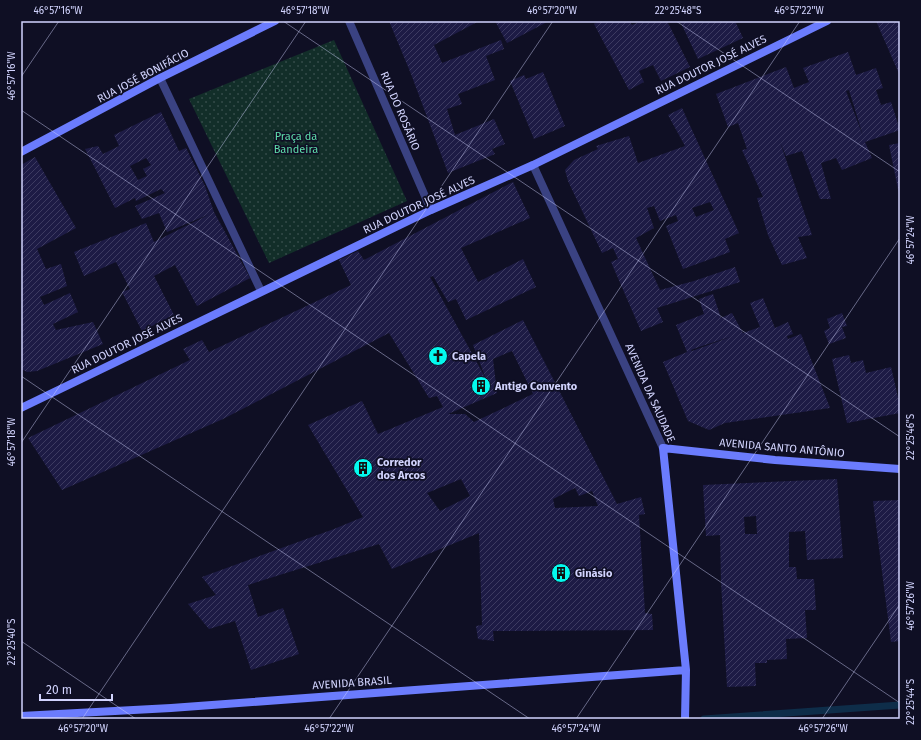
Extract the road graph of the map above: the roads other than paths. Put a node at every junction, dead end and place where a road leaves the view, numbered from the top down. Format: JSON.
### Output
{"nodes":[{"id":1,"x":275,"y":21,"type":"edge"},
{"id":2,"x":348,"y":21,"type":"edge"},
{"id":3,"x":827,"y":21,"type":"edge"},
{"id":4,"x":160,"y":78,"type":"junction"},
{"id":5,"x":21,"y":152,"type":"edge"},
{"id":6,"x":533,"y":165,"type":"junction"},
{"id":7,"x":430,"y":210,"type":"junction"},
{"id":8,"x":261,"y":291,"type":"junction"},
{"id":9,"x":21,"y":408,"type":"edge"},
{"id":10,"x":663,"y":448,"type":"junction"},
{"id":11,"x":900,"y":469,"type":"edge"},
{"id":12,"x":686,"y":670,"type":"junction"},
{"id":13,"x":21,"y":716,"type":"edge"},
{"id":14,"x":685,"y":719,"type":"edge"}],
"edges":[{"from":1,"to":4,"type":"street","name":"RUA JOSÉ BONIFÁCIO"},
{"from":2,"to":7,"type":"street","name":"RUA DO ROSÁRIO"},
{"from":3,"to":6,"type":"street","name":"RUA DOUTOR JOSÉ ALVES"},
{"from":4,"to":5,"type":"street","name":"RUA JOSÉ BONIFÁCIO"},
{"from":4,"to":8,"type":"street"},
{"from":6,"to":7,"type":"street","name":"RUA DOUTOR JOSÉ ALVES"},
{"from":6,"to":10,"type":"street","name":"AVENIDA DA SAUDADE"},
{"from":7,"to":8,"type":"street","name":"RUA DOUTOR JOSÉ ALVES"},
{"from":8,"to":9,"type":"street","name":"RUA DOUTOR JOSÉ ALVES"},
{"from":10,"to":11,"type":"street","name":"AVENIDA SANTO ANTÔNIO"},
{"from":10,"to":12,"type":"street","name":"AVENIDA DA SAUDADE"},
{"from":12,"to":13,"type":"street","name":"AVENIDA BRASIL"},
{"from":12,"to":14,"type":"street","name":"AVENIDA DA SAUDADE"}]}
